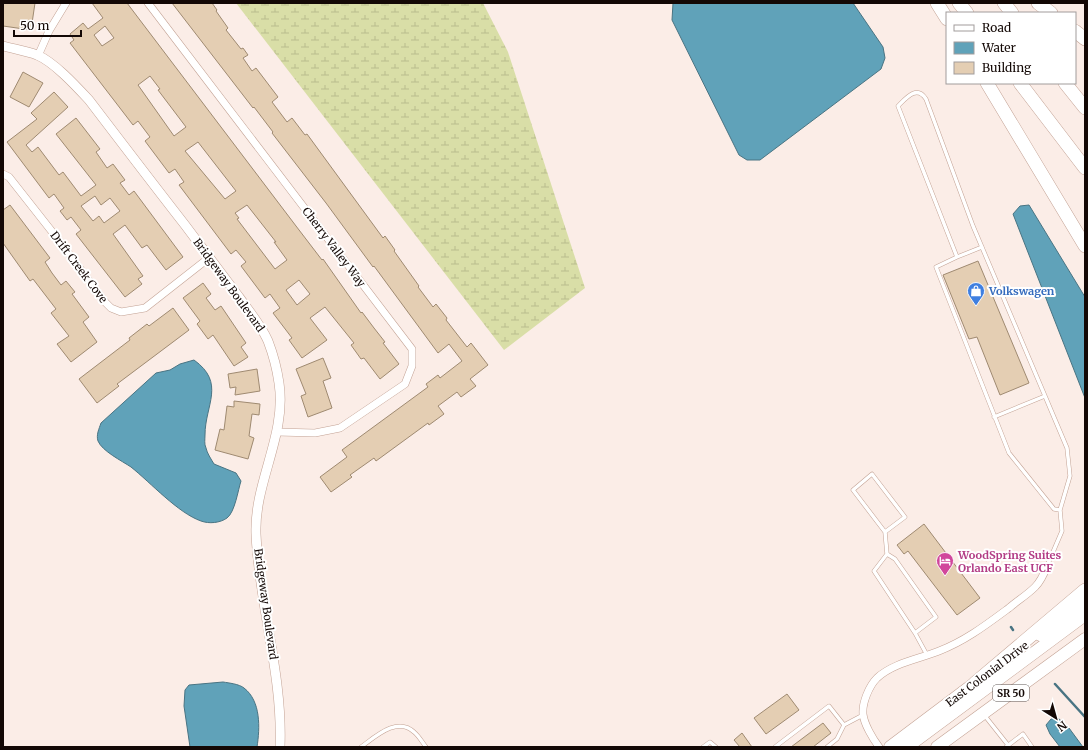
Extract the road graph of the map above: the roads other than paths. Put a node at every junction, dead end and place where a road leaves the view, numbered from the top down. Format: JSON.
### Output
{"nodes":[{"id":1,"x":66,"y":3,"type":"edge"},
{"id":2,"x":148,"y":3,"type":"edge"},
{"id":3,"x":937,"y":3,"type":"edge"},
{"id":4,"x":959,"y":3,"type":"edge"},
{"id":5,"x":1004,"y":3,"type":"edge"},
{"id":6,"x":1038,"y":3,"type":"edge"},
{"id":7,"x":966,"y":12,"type":"edge"},
{"id":8,"x":1011,"y":12,"type":"edge"},
{"id":9,"x":1050,"y":12,"type":"edge"},
{"id":10,"x":946,"y":17,"type":"edge"},
{"id":11,"x":1076,"y":32,"type":"edge"},
{"id":12,"x":1085,"y":39,"type":"edge"},
{"id":13,"x":3,"y":46,"type":"edge"},
{"id":14,"x":38,"y":56,"type":"junction"},
{"id":15,"x":988,"y":84,"type":"edge"},
{"id":16,"x":1021,"y":84,"type":"edge"},
{"id":17,"x":1067,"y":84,"type":"edge"},
{"id":18,"x":1085,"y":108,"type":"edge"},
{"id":19,"x":1085,"y":168,"type":"edge"},
{"id":20,"x":3,"y":174,"type":"edge"},
{"id":21,"x":1085,"y":246,"type":"edge"},
{"id":22,"x":982,"y":247,"type":"junction"},
{"id":23,"x":210,"y":257,"type":"junction"},
{"id":24,"x":957,"y":257,"type":"junction"},
{"id":25,"x":1045,"y":396,"type":"junction"},
{"id":26,"x":994,"y":417,"type":"junction"},
{"id":27,"x":277,"y":432,"type":"junction"},
{"id":28,"x":1060,"y":510,"type":"junction"},
{"id":29,"x":885,"y":532,"type":"junction"},
{"id":30,"x":887,"y":554,"type":"junction"},
{"id":31,"x":1047,"y":566,"type":"joint"},
{"id":32,"x":1085,"y":590,"type":"edge"},
{"id":33,"x":1085,"y":602,"type":"edge"},
{"id":34,"x":1085,"y":615,"type":"edge"},
{"id":35,"x":915,"y":633,"type":"junction"},
{"id":36,"x":1085,"y":639,"type":"edge"},
{"id":37,"x":927,"y":655,"type":"junction"},
{"id":38,"x":975,"y":684,"type":"junction"},
{"id":39,"x":983,"y":713,"type":"junction"},
{"id":40,"x":863,"y":715,"type":"junction"},
{"id":41,"x":844,"y":725,"type":"junction"},
{"id":42,"x":705,"y":746,"type":"edge"},
{"id":43,"x":1007,"y":746,"type":"edge"},
{"id":44,"x":280,"y":747,"type":"edge"},
{"id":45,"x":361,"y":747,"type":"edge"},
{"id":46,"x":426,"y":747,"type":"edge"},
{"id":47,"x":716,"y":747,"type":"edge"},
{"id":48,"x":774,"y":747,"type":"edge"},
{"id":49,"x":827,"y":747,"type":"edge"},
{"id":50,"x":879,"y":747,"type":"edge"},
{"id":51,"x":890,"y":747,"type":"edge"},
{"id":52,"x":907,"y":747,"type":"edge"},
{"id":53,"x":937,"y":747,"type":"edge"},
{"id":54,"x":1032,"y":747,"type":"edge"}],
"edges":[{"from":1,"to":14,"type":"street"},
{"from":2,"to":27,"type":"street","name":"Cherry Valley Way"},
{"from":3,"to":10,"type":"highway"},
{"from":4,"to":7,"type":"highway"},
{"from":5,"to":8,"type":"highway"},
{"from":6,"to":9,"type":"highway"},
{"from":11,"to":12,"type":"highway"},
{"from":13,"to":14,"type":"street","name":"Bridgeway Boulevard"},
{"from":14,"to":23,"type":"street","name":"Bridgeway Boulevard"},
{"from":15,"to":21,"type":"highway"},
{"from":16,"to":19,"type":"highway"},
{"from":17,"to":18,"type":"highway"},
{"from":20,"to":23,"type":"street","name":"Drift Creek Cove"},
{"from":22,"to":24,"type":"lane"},
{"from":22,"to":24,"type":"lane"},
{"from":22,"to":25,"type":"lane"},
{"from":23,"to":27,"type":"street","name":"Bridgeway Boulevard"},
{"from":24,"to":26,"type":"lane"},
{"from":25,"to":26,"type":"lane"},
{"from":25,"to":28,"type":"lane"},
{"from":26,"to":28,"type":"lane"},
{"from":27,"to":44,"type":"street","name":"Bridgeway Boulevard"},
{"from":28,"to":31,"type":"lane"},
{"from":29,"to":29,"type":"lane"},
{"from":29,"to":30,"type":"lane"},
{"from":30,"to":35,"type":"lane"},
{"from":30,"to":35,"type":"lane"},
{"from":31,"to":37,"type":"street"},
{"from":32,"to":38,"type":"highway"},
{"from":33,"to":38,"type":"highway","name":"East Colonial Drive","number":"SR 50"},
{"from":34,"to":52,"type":"highway"},
{"from":35,"to":37,"type":"lane"},
{"from":36,"to":39,"type":"highway","number":"SR 50"},
{"from":37,"to":40,"type":"street"},
{"from":38,"to":51,"type":"highway","name":"East Colonial Drive","number":"SR 50"},
{"from":39,"to":43,"type":"lane"},
{"from":39,"to":53,"type":"highway","number":"SR 50"},
{"from":40,"to":41,"type":"lane"},
{"from":40,"to":50,"type":"street"},
{"from":41,"to":48,"type":"lane"},
{"from":41,"to":49,"type":"lane"},
{"from":42,"to":47,"type":"lane"},
{"from":43,"to":54,"type":"lane"},
{"from":45,"to":46,"type":"lane"}]}
